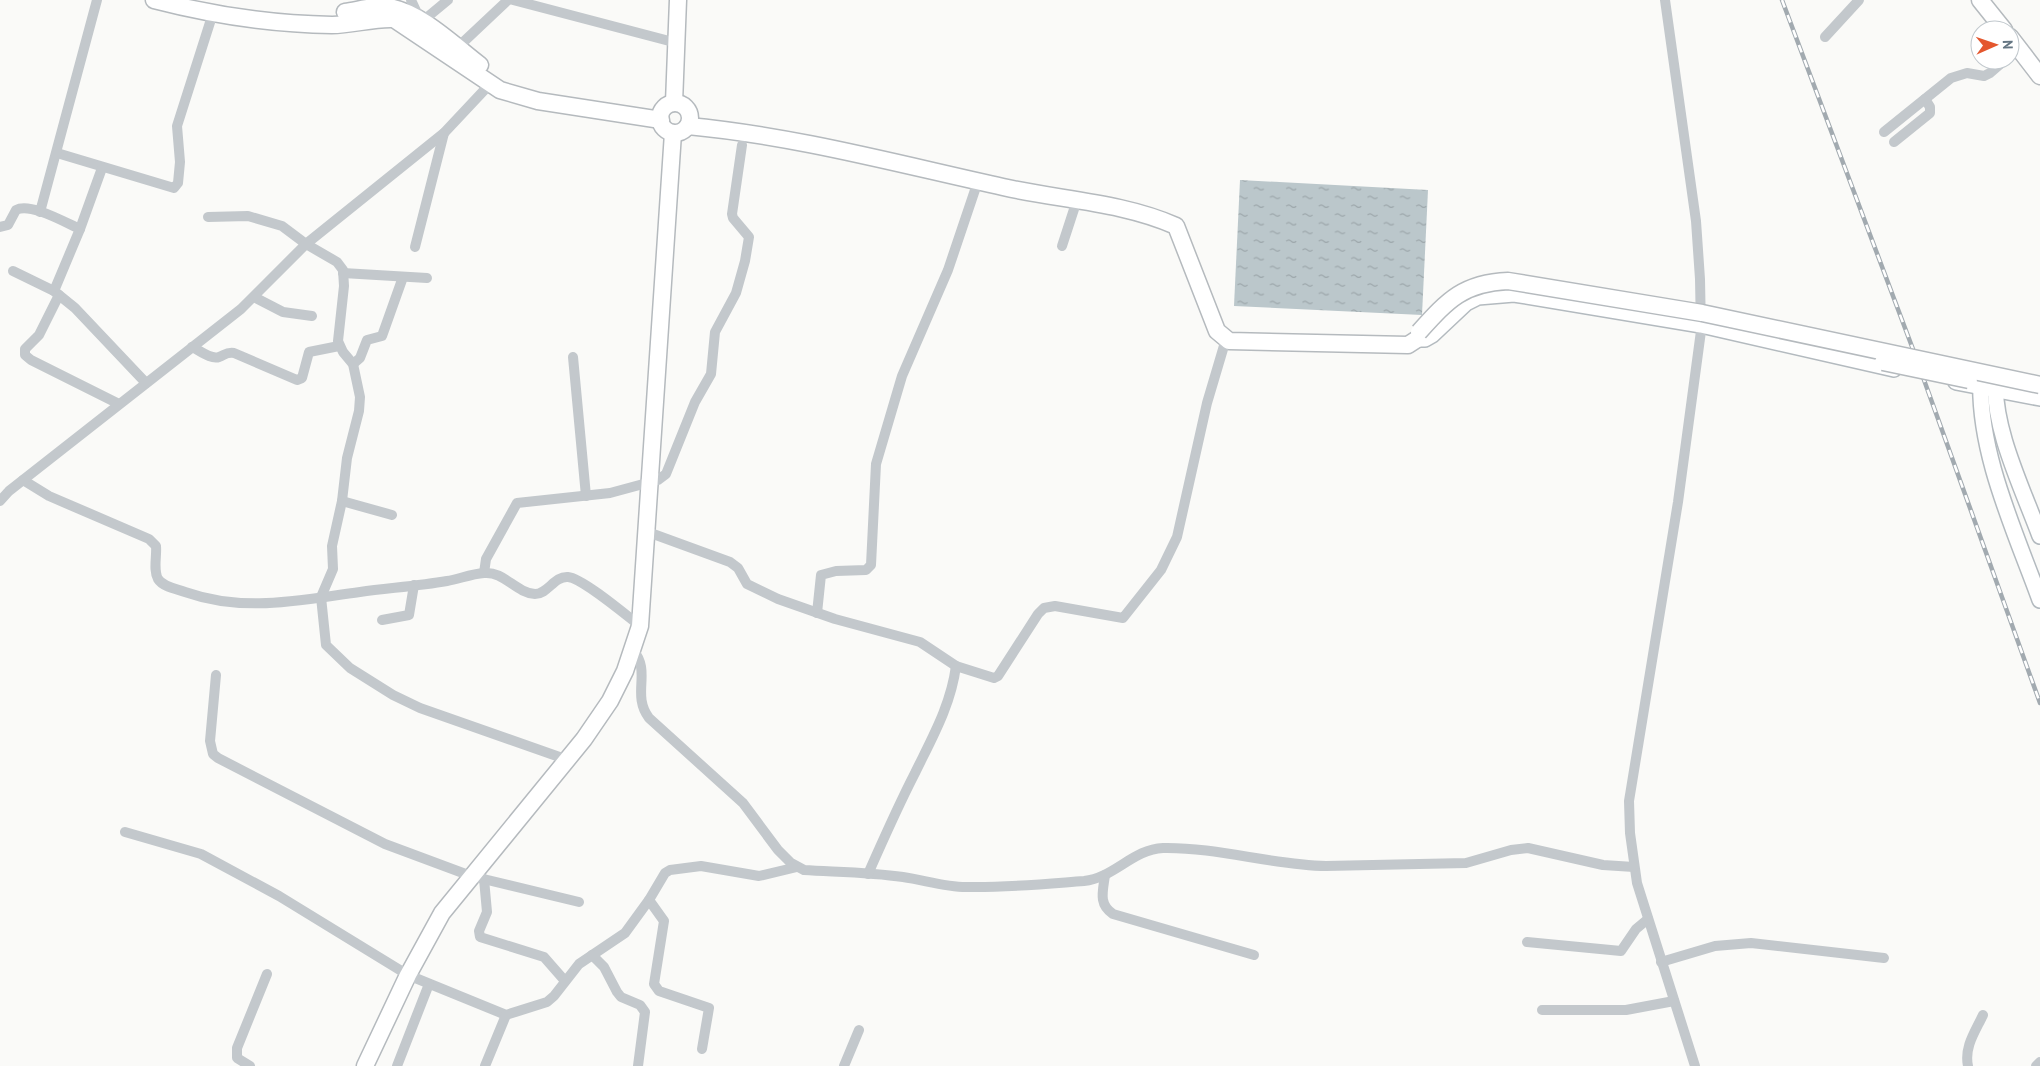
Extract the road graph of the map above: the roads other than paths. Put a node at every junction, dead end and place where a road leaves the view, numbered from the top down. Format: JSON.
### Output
{"nodes":[{"id":1,"x":97,"y":0,"type":"edge"},
{"id":2,"x":154,"y":0,"type":"edge"},
{"id":3,"x":199,"y":0,"type":"edge"},
{"id":4,"x":411,"y":0,"type":"edge"},
{"id":5,"x":448,"y":0,"type":"edge"},
{"id":6,"x":508,"y":0,"type":"edge"},
{"id":7,"x":513,"y":0,"type":"edge"},
{"id":8,"x":678,"y":0,"type":"edge"},
{"id":9,"x":1666,"y":0,"type":"edge"},
{"id":10,"x":1968,"y":0,"type":"edge"},
{"id":11,"x":1980,"y":0,"type":"edge"},
{"id":12,"x":1853,"y":2,"type":"edge"},
{"id":13,"x":212,"y":13,"type":"junction"},
{"id":14,"x":1984,"y":20,"type":"edge"},
{"id":15,"x":1996,"y":20,"type":"edge"},
{"id":16,"x":1825,"y":37,"type":"dead end"},
{"id":17,"x":677,"y":43,"type":"junction"},
{"id":18,"x":458,"y":48,"type":"junction"},
{"id":19,"x":2020,"y":50,"type":"edge"},
{"id":20,"x":2020,"y":68,"type":"edge"},
{"id":21,"x":1993,"y":70,"type":"edge"},
{"id":22,"x":2040,"y":76,"type":"edge"},
{"id":23,"x":490,"y":84,"type":"junction"},
{"id":24,"x":2040,"y":91,"type":"edge"},
{"id":25,"x":1925,"y":99,"type":"junction"},
{"id":26,"x":666,"y":111,"type":"junction"},
{"id":27,"x":684,"y":124,"type":"junction"},
{"id":28,"x":1884,"y":132,"type":"dead end"},
{"id":29,"x":444,"y":133,"type":"junction"},
{"id":30,"x":1894,"y":142,"type":"dead end"},
{"id":31,"x":742,"y":145,"type":"dead end"},
{"id":32,"x":57,"y":153,"type":"junction"},
{"id":33,"x":102,"y":168,"type":"junction"},
{"id":34,"x":978,"y":181,"type":"junction"},
{"id":35,"x":1077,"y":200,"type":"junction"},
{"id":36,"x":40,"y":212,"type":"junction"},
{"id":37,"x":208,"y":217,"type":"dead end"},
{"id":38,"x":0,"y":227,"type":"edge"},
{"id":39,"x":80,"y":229,"type":"junction"},
{"id":40,"x":306,"y":244,"type":"junction"},
{"id":41,"x":1062,"y":246,"type":"dead end"},
{"id":42,"x":415,"y":247,"type":"dead end"},
{"id":43,"x":13,"y":271,"type":"dead end"},
{"id":44,"x":343,"y":273,"type":"junction"},
{"id":45,"x":403,"y":277,"type":"junction"},
{"id":46,"x":427,"y":278,"type":"dead end"},
{"id":47,"x":56,"y":293,"type":"junction"},
{"id":48,"x":254,"y":297,"type":"junction"},
{"id":49,"x":1701,"y":308,"type":"junction"},
{"id":50,"x":312,"y":316,"type":"dead end"},
{"id":51,"x":1701,"y":325,"type":"junction"},
{"id":52,"x":1419,"y":336,"type":"junction"},
{"id":53,"x":1226,"y":339,"type":"junction"},
{"id":54,"x":339,"y":346,"type":"junction"},
{"id":55,"x":192,"y":347,"type":"junction"},
{"id":56,"x":572,"y":357,"type":"dead end"},
{"id":57,"x":353,"y":364,"type":"junction"},
{"id":58,"x":1981,"y":367,"type":"junction"},
{"id":59,"x":1997,"y":370,"type":"junction"},
{"id":60,"x":2040,"y":380,"type":"edge"},
{"id":61,"x":146,"y":383,"type":"junction"},
{"id":62,"x":2040,"y":385,"type":"edge"},
{"id":63,"x":1987,"y":388,"type":"junction"},
{"id":64,"x":2040,"y":394,"type":"edge"},
{"id":65,"x":2040,"y":398,"type":"edge"},
{"id":66,"x":119,"y":404,"type":"junction"},
{"id":67,"x":22,"y":480,"type":"junction"},
{"id":68,"x":648,"y":483,"type":"junction"},
{"id":69,"x":4,"y":488,"type":"edge"},
{"id":70,"x":586,"y":496,"type":"junction"},
{"id":71,"x":0,"y":500,"type":"edge"},
{"id":72,"x":342,"y":501,"type":"junction"},
{"id":73,"x":392,"y":515,"type":"dead end"},
{"id":74,"x":645,"y":531,"type":"junction"},
{"id":75,"x":2040,"y":536,"type":"edge"},
{"id":76,"x":484,"y":573,"type":"junction"},
{"id":77,"x":414,"y":586,"type":"junction"},
{"id":78,"x":321,"y":597,"type":"junction"},
{"id":79,"x":2040,"y":600,"type":"edge"},
{"id":80,"x":816,"y":613,"type":"junction"},
{"id":81,"x":382,"y":620,"type":"dead end"},
{"id":82,"x":640,"y":626,"type":"junction"},
{"id":83,"x":633,"y":650,"type":"junction"},
{"id":84,"x":956,"y":666,"type":"junction"},
{"id":85,"x":216,"y":675,"type":"dead end"},
{"id":86,"x":568,"y":760,"type":"junction"},
{"id":87,"x":125,"y":832,"type":"dead end"},
{"id":88,"x":1634,"y":867,"type":"junction"},
{"id":89,"x":797,"y":868,"type":"junction"},
{"id":90,"x":868,"y":874,"type":"junction"},
{"id":91,"x":1105,"y":875,"type":"junction"},
{"id":92,"x":478,"y":878,"type":"junction"},
{"id":93,"x":649,"y":900,"type":"junction"},
{"id":94,"x":579,"y":902,"type":"dead end"},
{"id":95,"x":1648,"y":918,"type":"junction"},
{"id":96,"x":1527,"y":942,"type":"dead end"},
{"id":97,"x":592,"y":955,"type":"junction"},
{"id":98,"x":1254,"y":955,"type":"dead end"},
{"id":99,"x":1884,"y":958,"type":"dead end"},
{"id":100,"x":1661,"y":962,"type":"junction"},
{"id":101,"x":267,"y":974,"type":"dead end"},
{"id":102,"x":408,"y":976,"type":"junction"},
{"id":103,"x":565,"y":982,"type":"junction"},
{"id":104,"x":429,"y":984,"type":"junction"},
{"id":105,"x":1674,"y":1001,"type":"junction"},
{"id":106,"x":1542,"y":1010,"type":"dead end"},
{"id":107,"x":506,"y":1015,"type":"junction"},
{"id":108,"x":1983,"y":1015,"type":"dead end"},
{"id":109,"x":859,"y":1030,"type":"dead end"},
{"id":110,"x":702,"y":1049,"type":"dead end"},
{"id":111,"x":2040,"y":1062,"type":"edge"},
{"id":112,"x":250,"y":1066,"type":"edge"},
{"id":113,"x":365,"y":1066,"type":"edge"},
{"id":114,"x":397,"y":1066,"type":"edge"},
{"id":115,"x":485,"y":1066,"type":"edge"},
{"id":116,"x":638,"y":1066,"type":"edge"},
{"id":117,"x":844,"y":1066,"type":"edge"},
{"id":118,"x":1695,"y":1066,"type":"edge"},
{"id":119,"x":1968,"y":1066,"type":"edge"},
{"id":120,"x":2036,"y":1066,"type":"edge"}],
"edges":[{"from":1,"to":32,"type":"street"},
{"from":2,"to":13,"type":"main road"},
{"from":3,"to":18,"type":"main road"},
{"from":4,"to":5,"type":"street"},
{"from":6,"to":18,"type":"street"},
{"from":7,"to":17,"type":"street"},
{"from":8,"to":17,"type":"main road"},
{"from":9,"to":49,"type":"street"},
{"from":10,"to":14,"type":"main road"},
{"from":11,"to":15,"type":"main road"},
{"from":12,"to":16,"type":"street"},
{"from":13,"to":23,"type":"main road"},
{"from":13,"to":33,"type":"street"},
{"from":17,"to":26,"type":"main road"},
{"from":18,"to":26,"type":"main road"},
{"from":19,"to":22,"type":"main road"},
{"from":20,"to":24,"type":"main road"},
{"from":21,"to":25,"type":"street"},
{"from":23,"to":26,"type":"main road"},
{"from":23,"to":29,"type":"street"},
{"from":25,"to":28,"type":"street"},
{"from":25,"to":30,"type":"street"},
{"from":26,"to":27,"type":"main road"},
{"from":26,"to":27,"type":"main road"},
{"from":27,"to":34,"type":"main road"},
{"from":27,"to":52,"type":"main road"},
{"from":27,"to":68,"type":"main road"},
{"from":29,"to":40,"type":"street"},
{"from":29,"to":42,"type":"street"},
{"from":31,"to":68,"type":"street"},
{"from":32,"to":33,"type":"street"},
{"from":32,"to":36,"type":"street"},
{"from":33,"to":39,"type":"street"},
{"from":34,"to":35,"type":"main road"},
{"from":34,"to":80,"type":"street"},
{"from":35,"to":41,"type":"street"},
{"from":35,"to":53,"type":"main road"},
{"from":36,"to":38,"type":"street"},
{"from":36,"to":39,"type":"street"},
{"from":37,"to":40,"type":"street"},
{"from":39,"to":47,"type":"street"},
{"from":40,"to":44,"type":"street"},
{"from":40,"to":48,"type":"street"},
{"from":43,"to":47,"type":"street"},
{"from":44,"to":45,"type":"street"},
{"from":44,"to":54,"type":"street"},
{"from":45,"to":46,"type":"street"},
{"from":45,"to":57,"type":"street"},
{"from":47,"to":61,"type":"street"},
{"from":47,"to":66,"type":"street"},
{"from":48,"to":50,"type":"street"},
{"from":48,"to":55,"type":"street"},
{"from":49,"to":51,"type":"street"},
{"from":49,"to":52,"type":"street"},
{"from":49,"to":58,"type":"street"},
{"from":51,"to":52,"type":"street"},
{"from":51,"to":63,"type":"street"},
{"from":51,"to":88,"type":"street"},
{"from":52,"to":53,"type":"main road"},
{"from":52,"to":62,"type":"main road","bridge":true},
{"from":52,"to":64,"type":"main road","bridge":true},
{"from":53,"to":84,"type":"street"},
{"from":54,"to":55,"type":"street"},
{"from":54,"to":57,"type":"street"},
{"from":55,"to":61,"type":"street"},
{"from":56,"to":70,"type":"street"},
{"from":57,"to":72,"type":"street"},
{"from":58,"to":59,"type":"street"},
{"from":58,"to":63,"type":"street"},
{"from":59,"to":60,"type":"street"},
{"from":59,"to":63,"type":"street"},
{"from":61,"to":66,"type":"street"},
{"from":63,"to":65,"type":"street"},
{"from":63,"to":75,"type":"street"},
{"from":63,"to":79,"type":"street"},
{"from":66,"to":67,"type":"street"},
{"from":67,"to":69,"type":"street"},
{"from":67,"to":78,"type":"street"},
{"from":68,"to":70,"type":"street"},
{"from":68,"to":74,"type":"main road"},
{"from":69,"to":71,"type":"street"},
{"from":70,"to":76,"type":"street"},
{"from":72,"to":73,"type":"street"},
{"from":72,"to":78,"type":"street"},
{"from":74,"to":80,"type":"street"},
{"from":74,"to":82,"type":"main road"},
{"from":76,"to":77,"type":"street"},
{"from":76,"to":82,"type":"street"},
{"from":77,"to":78,"type":"street"},
{"from":77,"to":81,"type":"street"},
{"from":78,"to":86,"type":"street"},
{"from":80,"to":84,"type":"street"},
{"from":82,"to":83,"type":"main road"},
{"from":83,"to":86,"type":"main road"},
{"from":83,"to":89,"type":"street"},
{"from":84,"to":90,"type":"street"},
{"from":85,"to":92,"type":"street"},
{"from":86,"to":92,"type":"main road"},
{"from":87,"to":102,"type":"street"},
{"from":88,"to":91,"type":"street"},
{"from":88,"to":95,"type":"street"},
{"from":89,"to":90,"type":"street"},
{"from":89,"to":93,"type":"street"},
{"from":90,"to":91,"type":"street"},
{"from":91,"to":98,"type":"street"},
{"from":92,"to":94,"type":"street"},
{"from":92,"to":102,"type":"main road"},
{"from":92,"to":103,"type":"street"},
{"from":93,"to":97,"type":"street"},
{"from":93,"to":110,"type":"street"},
{"from":95,"to":96,"type":"street"},
{"from":95,"to":100,"type":"street"},
{"from":97,"to":103,"type":"street"},
{"from":97,"to":116,"type":"street"},
{"from":99,"to":100,"type":"street"},
{"from":100,"to":105,"type":"street"},
{"from":101,"to":112,"type":"street"},
{"from":102,"to":104,"type":"street"},
{"from":102,"to":113,"type":"main road"},
{"from":103,"to":107,"type":"street"},
{"from":104,"to":107,"type":"street"},
{"from":104,"to":114,"type":"street"},
{"from":105,"to":106,"type":"street"},
{"from":105,"to":118,"type":"street"},
{"from":107,"to":115,"type":"street"},
{"from":108,"to":119,"type":"street"},
{"from":109,"to":117,"type":"street"},
{"from":111,"to":120,"type":"street"}]}
